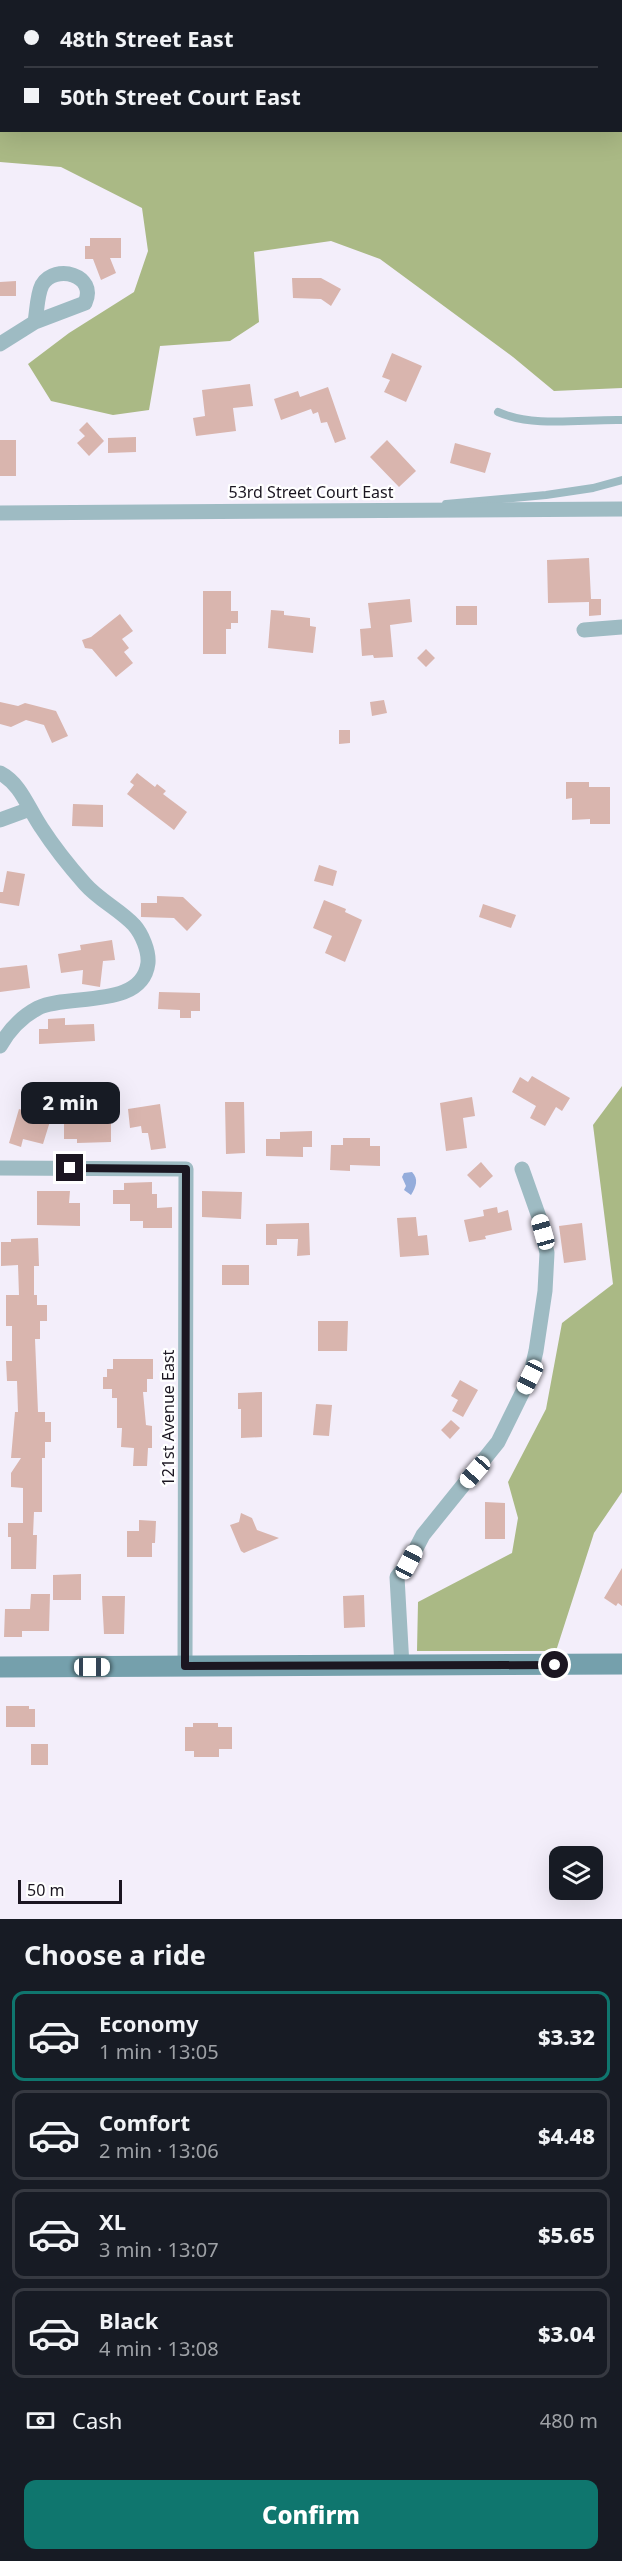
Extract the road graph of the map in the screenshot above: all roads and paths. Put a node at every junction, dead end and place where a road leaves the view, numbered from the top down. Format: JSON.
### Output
{"nodes":[{"id":1,"x":35,"y":322,"type":"dead end"},
{"id":2,"x":0,"y":344,"type":"edge"},
{"id":3,"x":498,"y":412,"type":"dead end"},
{"id":4,"x":622,"y":420,"type":"edge"},
{"id":5,"x":622,"y":480,"type":"edge"},
{"id":6,"x":433,"y":509,"type":"junction"},
{"id":7,"x":622,"y":509,"type":"edge"},
{"id":8,"x":0,"y":513,"type":"edge"},
{"id":9,"x":622,"y":627,"type":"edge"},
{"id":10,"x":584,"y":630,"type":"dead end"},
{"id":11,"x":0,"y":773,"type":"edge"},
{"id":12,"x":30,"y":808,"type":"junction"},
{"id":13,"x":0,"y":820,"type":"edge"},
{"id":14,"x":0,"y":1046,"type":"edge"},
{"id":15,"x":0,"y":1168,"type":"edge"},
{"id":16,"x":522,"y":1169,"type":"dead end"},
{"id":17,"x":622,"y":1664,"type":"edge"},
{"id":18,"x":185,"y":1666,"type":"junction"},
{"id":19,"x":402,"y":1666,"type":"junction"},
{"id":20,"x":0,"y":1667,"type":"edge"}],
"edges":[{"from":1,"to":2,"type":"street"},
{"from":3,"to":4,"type":"lane"},
{"from":5,"to":6,"type":"lane"},
{"from":6,"to":7,"type":"street","name":"53rd Street Court East"},
{"from":6,"to":8,"type":"street","name":"53rd Street Court East"},
{"from":9,"to":10,"type":"street"},
{"from":11,"to":12,"type":"street"},
{"from":12,"to":13,"type":"street"},
{"from":12,"to":14,"type":"street"},
{"from":15,"to":18,"type":"street","name":"121st Avenue East"},
{"from":16,"to":19,"type":"street"},
{"from":17,"to":19,"type":"street"},
{"from":18,"to":19,"type":"street"},
{"from":18,"to":20,"type":"street"}]}
